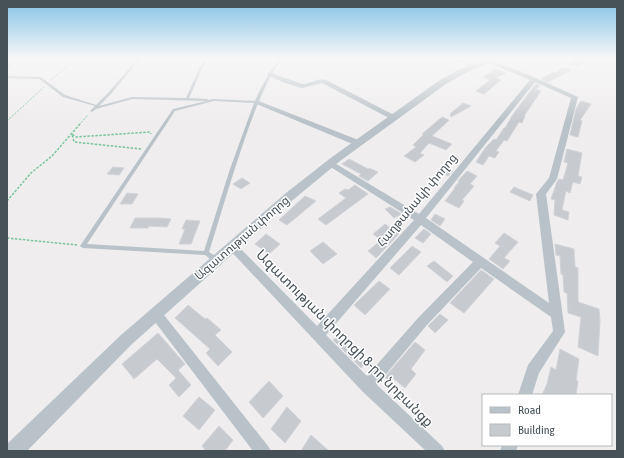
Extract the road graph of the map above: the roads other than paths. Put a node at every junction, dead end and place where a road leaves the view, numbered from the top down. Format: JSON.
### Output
{"nodes":[{"id":1,"x":42,"y":79,"type":"edge"},
{"id":2,"x":122,"y":79,"type":"edge"},
{"id":3,"x":196,"y":79,"type":"edge"},
{"id":4,"x":267,"y":79,"type":"edge"},
{"id":5,"x":284,"y":79,"type":"edge"},
{"id":6,"x":447,"y":79,"type":"edge"},
{"id":7,"x":534,"y":79,"type":"joint"},
{"id":8,"x":187,"y":99,"type":"junction"},
{"id":9,"x":214,"y":100,"type":"junction"},
{"id":10,"x":256,"y":102,"type":"junction"},
{"id":11,"x":95,"y":108,"type":"junction"},
{"id":12,"x":394,"y":117,"type":"junction"},
{"id":13,"x":358,"y":143,"type":"junction"},
{"id":14,"x":330,"y":164,"type":"junction"},
{"id":15,"x":420,"y":219,"type":"junction"},
{"id":16,"x":232,"y":247,"type":"junction"},
{"id":17,"x":206,"y":252,"type":"junction"},
{"id":18,"x":217,"y":260,"type":"junction"},
{"id":19,"x":480,"y":262,"type":"junction"},
{"id":20,"x":156,"y":314,"type":"junction"},
{"id":21,"x":556,"y":314,"type":"junction"},
{"id":22,"x":317,"y":335,"type":"junction"},
{"id":23,"x":367,"y":386,"type":"junction"},
{"id":24,"x":525,"y":394,"type":"edge"},
{"id":25,"x":14,"y":451,"type":"edge"},
{"id":26,"x":263,"y":451,"type":"edge"},
{"id":27,"x":437,"y":451,"type":"edge"}],
"edges":[{"from":1,"to":11,"type":"lane"},
{"from":2,"to":11,"type":"lane"},
{"from":3,"to":8,"type":"lane"},
{"from":4,"to":10,"type":"lane"},
{"from":5,"to":12,"type":"street"},
{"from":6,"to":12,"type":"street","name":"Ազատության փողոց"},
{"from":7,"to":15,"type":"street","name":"Հաղթանակի փողոց"},
{"from":7,"to":21,"type":"street"},
{"from":8,"to":9,"type":"lane"},
{"from":8,"to":11,"type":"lane"},
{"from":9,"to":10,"type":"lane"},
{"from":9,"to":17,"type":"lane"},
{"from":10,"to":13,"type":"street"},
{"from":10,"to":17,"type":"lane"},
{"from":12,"to":13,"type":"street","name":"Ազատության փողոց"},
{"from":13,"to":14,"type":"street","name":"Ազատության փողոց"},
{"from":14,"to":15,"type":"street"},
{"from":14,"to":16,"type":"street","name":"Ազատության փողոց"},
{"from":15,"to":19,"type":"street"},
{"from":15,"to":22,"type":"street","name":"Հաղթանակի փողոց"},
{"from":16,"to":18,"type":"street","name":"Ազատության փողոց"},
{"from":16,"to":22,"type":"street","name":"Ազատության փողոցի 8-րդ նրբանցք"},
{"from":17,"to":18,"type":"lane"},
{"from":18,"to":20,"type":"street","name":"Ազատության փողոց"},
{"from":19,"to":21,"type":"street"},
{"from":19,"to":23,"type":"street"},
{"from":20,"to":25,"type":"street","name":"Ազատության փողոց"},
{"from":20,"to":26,"type":"street"},
{"from":21,"to":24,"type":"street"},
{"from":22,"to":23,"type":"street","name":"Ազատության փողոցի 8-րդ նրբանցք"},
{"from":23,"to":27,"type":"street","name":"Ազատության փողոցի 8-րդ նրբանցք"}]}
